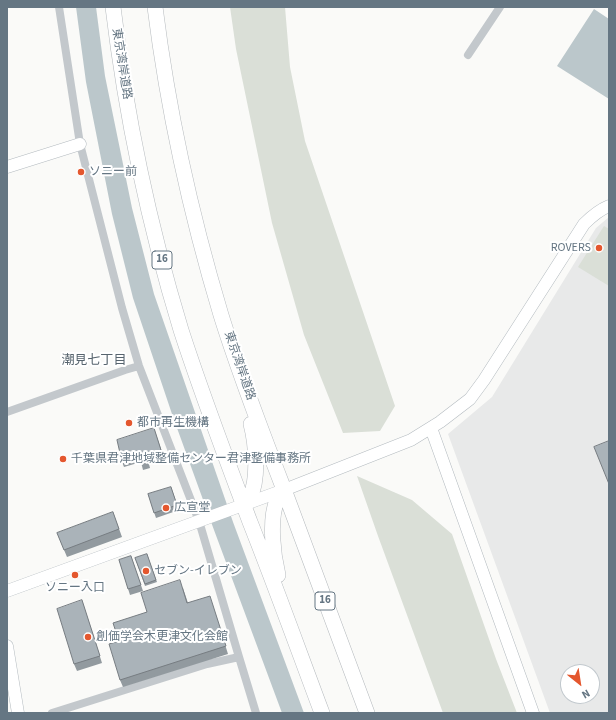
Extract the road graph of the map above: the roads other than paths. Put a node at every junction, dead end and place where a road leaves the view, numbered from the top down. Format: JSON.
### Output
{"nodes":[{"id":1,"x":59,"y":7,"type":"edge"},
{"id":2,"x":113,"y":7,"type":"edge"},
{"id":3,"x":155,"y":7,"type":"edge"},
{"id":4,"x":500,"y":7,"type":"edge"},
{"id":5,"x":468,"y":55,"type":"dead end"},
{"id":6,"x":80,"y":144,"type":"junction"},
{"id":7,"x":7,"y":167,"type":"edge"},
{"id":8,"x":609,"y":206,"type":"edge"},
{"id":9,"x":231,"y":345,"type":"junction"},
{"id":10,"x":139,"y":366,"type":"junction"},
{"id":11,"x":7,"y":412,"type":"edge"},
{"id":12,"x":431,"y":428,"type":"junction"},
{"id":13,"x":284,"y":490,"type":"junction"},
{"id":14,"x":244,"y":504,"type":"junction"},
{"id":15,"x":199,"y":521,"type":"junction"},
{"id":16,"x":7,"y":591,"type":"edge"},
{"id":17,"x":7,"y":646,"type":"edge"},
{"id":18,"x":299,"y":651,"type":"junction"},
{"id":19,"x":239,"y":657,"type":"junction"},
{"id":20,"x":18,"y":713,"type":"edge"},
{"id":21,"x":52,"y":713,"type":"edge"},
{"id":22,"x":256,"y":713,"type":"edge"},
{"id":23,"x":322,"y":713,"type":"edge"},
{"id":24,"x":367,"y":713,"type":"edge"},
{"id":25,"x":533,"y":713,"type":"edge"}],
"edges":[{"from":1,"to":6,"type":"street"},
{"from":2,"to":14,"type":"highway","name":"東京湾岸道路","number":"16"},
{"from":3,"to":9,"type":"highway","name":"東京湾岸道路","number":"16"},
{"from":4,"to":5,"type":"street"},
{"from":6,"to":7,"type":"street"},
{"from":6,"to":10,"type":"street"},
{"from":8,"to":12,"type":"street"},
{"from":9,"to":13,"type":"highway","name":"東京湾岸道路","number":"16"},
{"from":9,"to":14,"type":"highway"},
{"from":10,"to":11,"type":"street"},
{"from":10,"to":15,"type":"street"},
{"from":12,"to":13,"type":"street"},
{"from":12,"to":25,"type":"street"},
{"from":13,"to":14,"type":"street"},
{"from":13,"to":18,"type":"highway"},
{"from":13,"to":24,"type":"highway","name":"東京湾岸道路","number":"16"},
{"from":14,"to":15,"type":"street"},
{"from":14,"to":18,"type":"highway","name":"東京湾岸道路","number":"16"},
{"from":15,"to":16,"type":"street"},
{"from":15,"to":19,"type":"street"},
{"from":17,"to":20,"type":"street"},
{"from":18,"to":23,"type":"highway","name":"東京湾岸道路","number":"16"},
{"from":19,"to":21,"type":"street"},
{"from":19,"to":22,"type":"street"}]}
